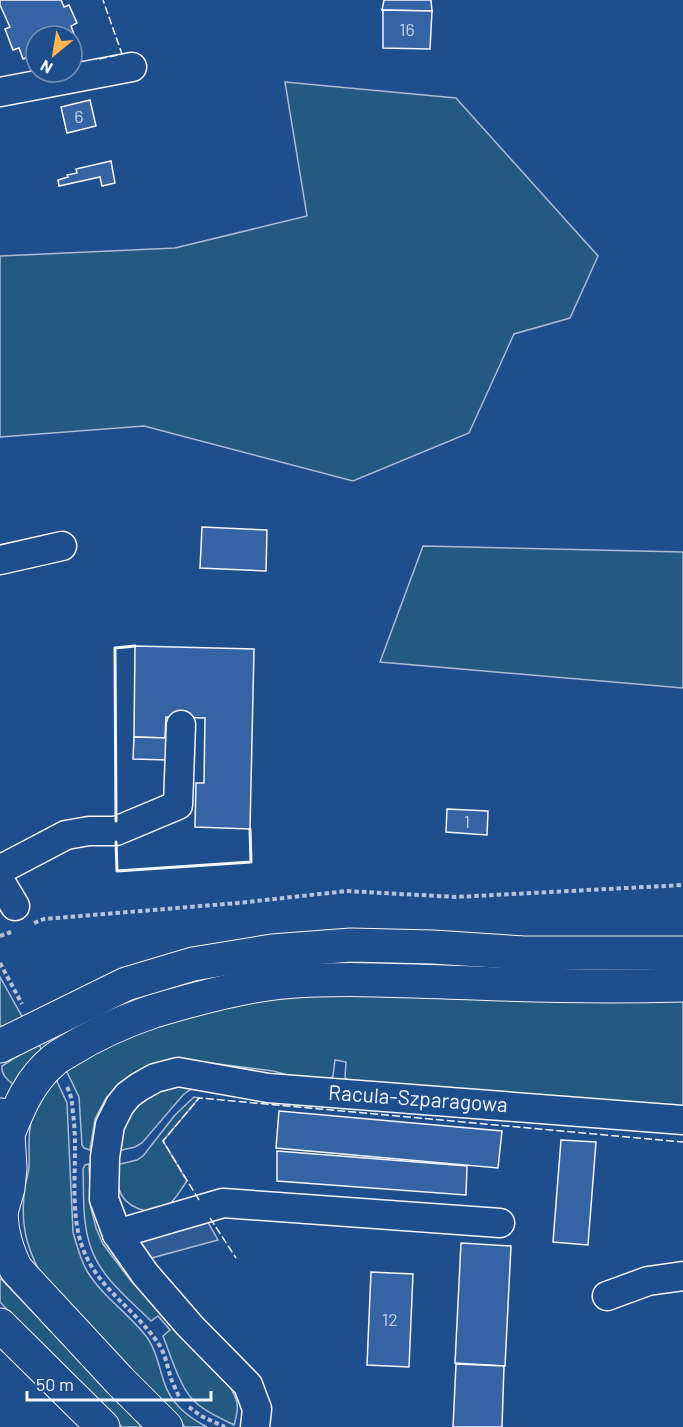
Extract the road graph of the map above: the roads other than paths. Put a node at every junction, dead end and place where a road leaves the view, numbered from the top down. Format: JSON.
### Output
{"nodes":[{"id":1,"x":132,"y":67,"type":"dead end"},
{"id":2,"x":0,"y":92,"type":"edge"},
{"id":3,"x":62,"y":546,"type":"dead end"},
{"id":4,"x":0,"y":560,"type":"edge"},
{"id":5,"x":181,"y":725,"type":"dead end"},
{"id":6,"x":0,"y":868,"type":"edge"},
{"id":7,"x":0,"y":881,"type":"edge"},
{"id":8,"x":20,"y":920,"type":"road end"},
{"id":9,"x":683,"y":953,"type":"edge"},
{"id":10,"x":683,"y":985,"type":"edge"},
{"id":11,"x":0,"y":1046,"type":"edge"},
{"id":12,"x":683,"y":1119,"type":"edge"},
{"id":13,"x":4,"y":1124,"type":"edge"},
{"id":14,"x":1,"y":1215,"type":"edge"},
{"id":15,"x":500,"y":1223,"type":"dead end"},
{"id":16,"x":117,"y":1234,"type":"junction"},
{"id":17,"x":683,"y":1276,"type":"edge"},
{"id":18,"x":607,"y":1296,"type":"dead end"},
{"id":19,"x":0,"y":1325,"type":"edge"},
{"id":20,"x":103,"y":1427,"type":"edge"},
{"id":21,"x":166,"y":1427,"type":"edge"},
{"id":22,"x":255,"y":1427,"type":"edge"}],
"edges":[{"from":1,"to":2,"type":"street"},
{"from":3,"to":4,"type":"street"},
{"from":5,"to":6,"type":"street"},
{"from":7,"to":8,"type":"street"},
{"from":9,"to":11,"type":"main road"},
{"from":10,"to":13,"type":"main road"},
{"from":12,"to":16,"type":"street","name":"Racula-Szparagowa"},
{"from":13,"to":14,"type":"main road"},
{"from":14,"to":21,"type":"main road"},
{"from":15,"to":16,"type":"street"},
{"from":16,"to":22,"type":"street"},
{"from":17,"to":18,"type":"street"},
{"from":19,"to":20,"type":"main road"}]}
